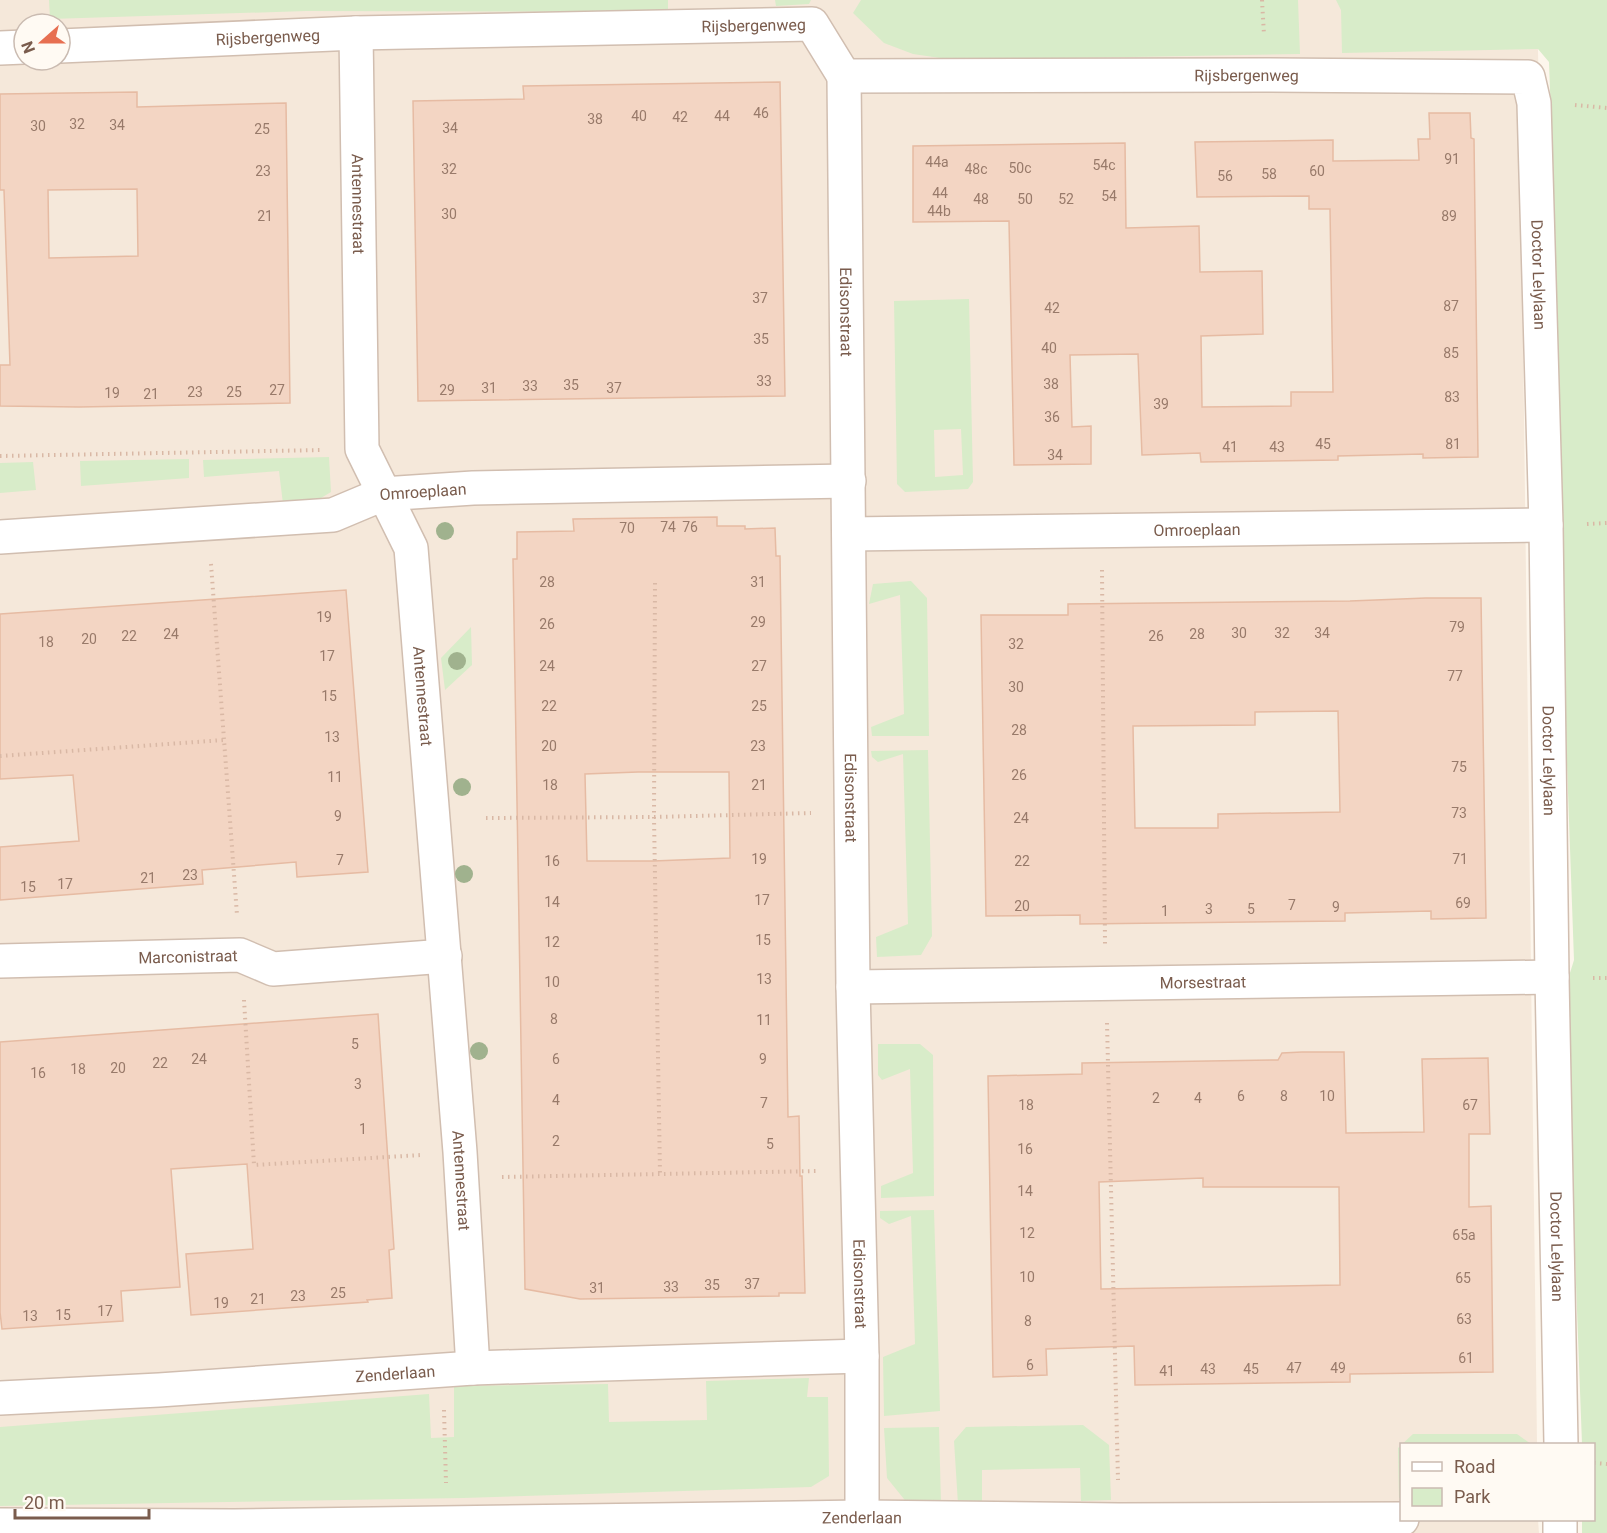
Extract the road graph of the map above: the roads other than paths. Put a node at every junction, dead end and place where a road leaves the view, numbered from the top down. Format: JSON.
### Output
{"nodes":[{"id":1,"x":356,"y":33,"type":"junction"},
{"id":2,"x":72,"y":45,"type":"edge"},
{"id":3,"x":844,"y":76,"type":"junction"},
{"id":4,"x":1528,"y":77,"type":"joint"},
{"id":5,"x":849,"y":481,"type":"junction"},
{"id":6,"x":383,"y":494,"type":"junction"},
{"id":7,"x":1546,"y":525,"type":"junction"},
{"id":8,"x":849,"y":534,"type":"junction"},
{"id":9,"x":0,"y":537,"type":"edge"},
{"id":10,"x":444,"y":956,"type":"junction"},
{"id":11,"x":0,"y":961,"type":"edge"},
{"id":12,"x":1552,"y":977,"type":"junction"},
{"id":13,"x":853,"y":987,"type":"junction"},
{"id":14,"x":862,"y":1356,"type":"junction"},
{"id":15,"x":458,"y":1369,"type":"junction"},
{"id":16,"x":0,"y":1398,"type":"edge"},
{"id":17,"x":1561,"y":1443,"type":"edge"},
{"id":18,"x":862,"y":1517,"type":"junction"},
{"id":19,"x":1400,"y":1519,"type":"edge"},
{"id":20,"x":0,"y":1525,"type":"edge"},
{"id":21,"x":797,"y":1526,"type":"edge"}],
"edges":[{"from":1,"to":2,"type":"street","name":"Rijsbergenweg"},
{"from":1,"to":3,"type":"street","name":"Rijsbergenweg"},
{"from":1,"to":6,"type":"street","name":"Antennestraat"},
{"from":3,"to":4,"type":"street","name":"Rijsbergenweg"},
{"from":3,"to":5,"type":"street","name":"Edisonstraat"},
{"from":4,"to":7,"type":"street","name":"Doctor Lelylaan"},
{"from":5,"to":6,"type":"street","name":"Omroeplaan"},
{"from":5,"to":8,"type":"street","name":"Edisonstraat"},
{"from":6,"to":9,"type":"street","name":"Omroeplaan"},
{"from":6,"to":10,"type":"street","name":"Antennestraat"},
{"from":7,"to":8,"type":"street","name":"Omroeplaan"},
{"from":7,"to":12,"type":"street","name":"Doctor Lelylaan"},
{"from":8,"to":13,"type":"street","name":"Edisonstraat"},
{"from":10,"to":11,"type":"street","name":"Marconistraat"},
{"from":10,"to":15,"type":"street","name":"Antennestraat"},
{"from":12,"to":13,"type":"street","name":"Morsestraat"},
{"from":12,"to":17,"type":"street","name":"Doctor Lelylaan"},
{"from":13,"to":14,"type":"street","name":"Edisonstraat"},
{"from":14,"to":15,"type":"street","name":"Zenderlaan"},
{"from":14,"to":18,"type":"street","name":"Edisonstraat"},
{"from":15,"to":16,"type":"street","name":"Zenderlaan"},
{"from":18,"to":19,"type":"street","name":"Zenderlaan"},
{"from":18,"to":21,"type":"street","name":"Zenderlaan"},
{"from":20,"to":21,"type":"street","name":"Zenderlaan"}]}
